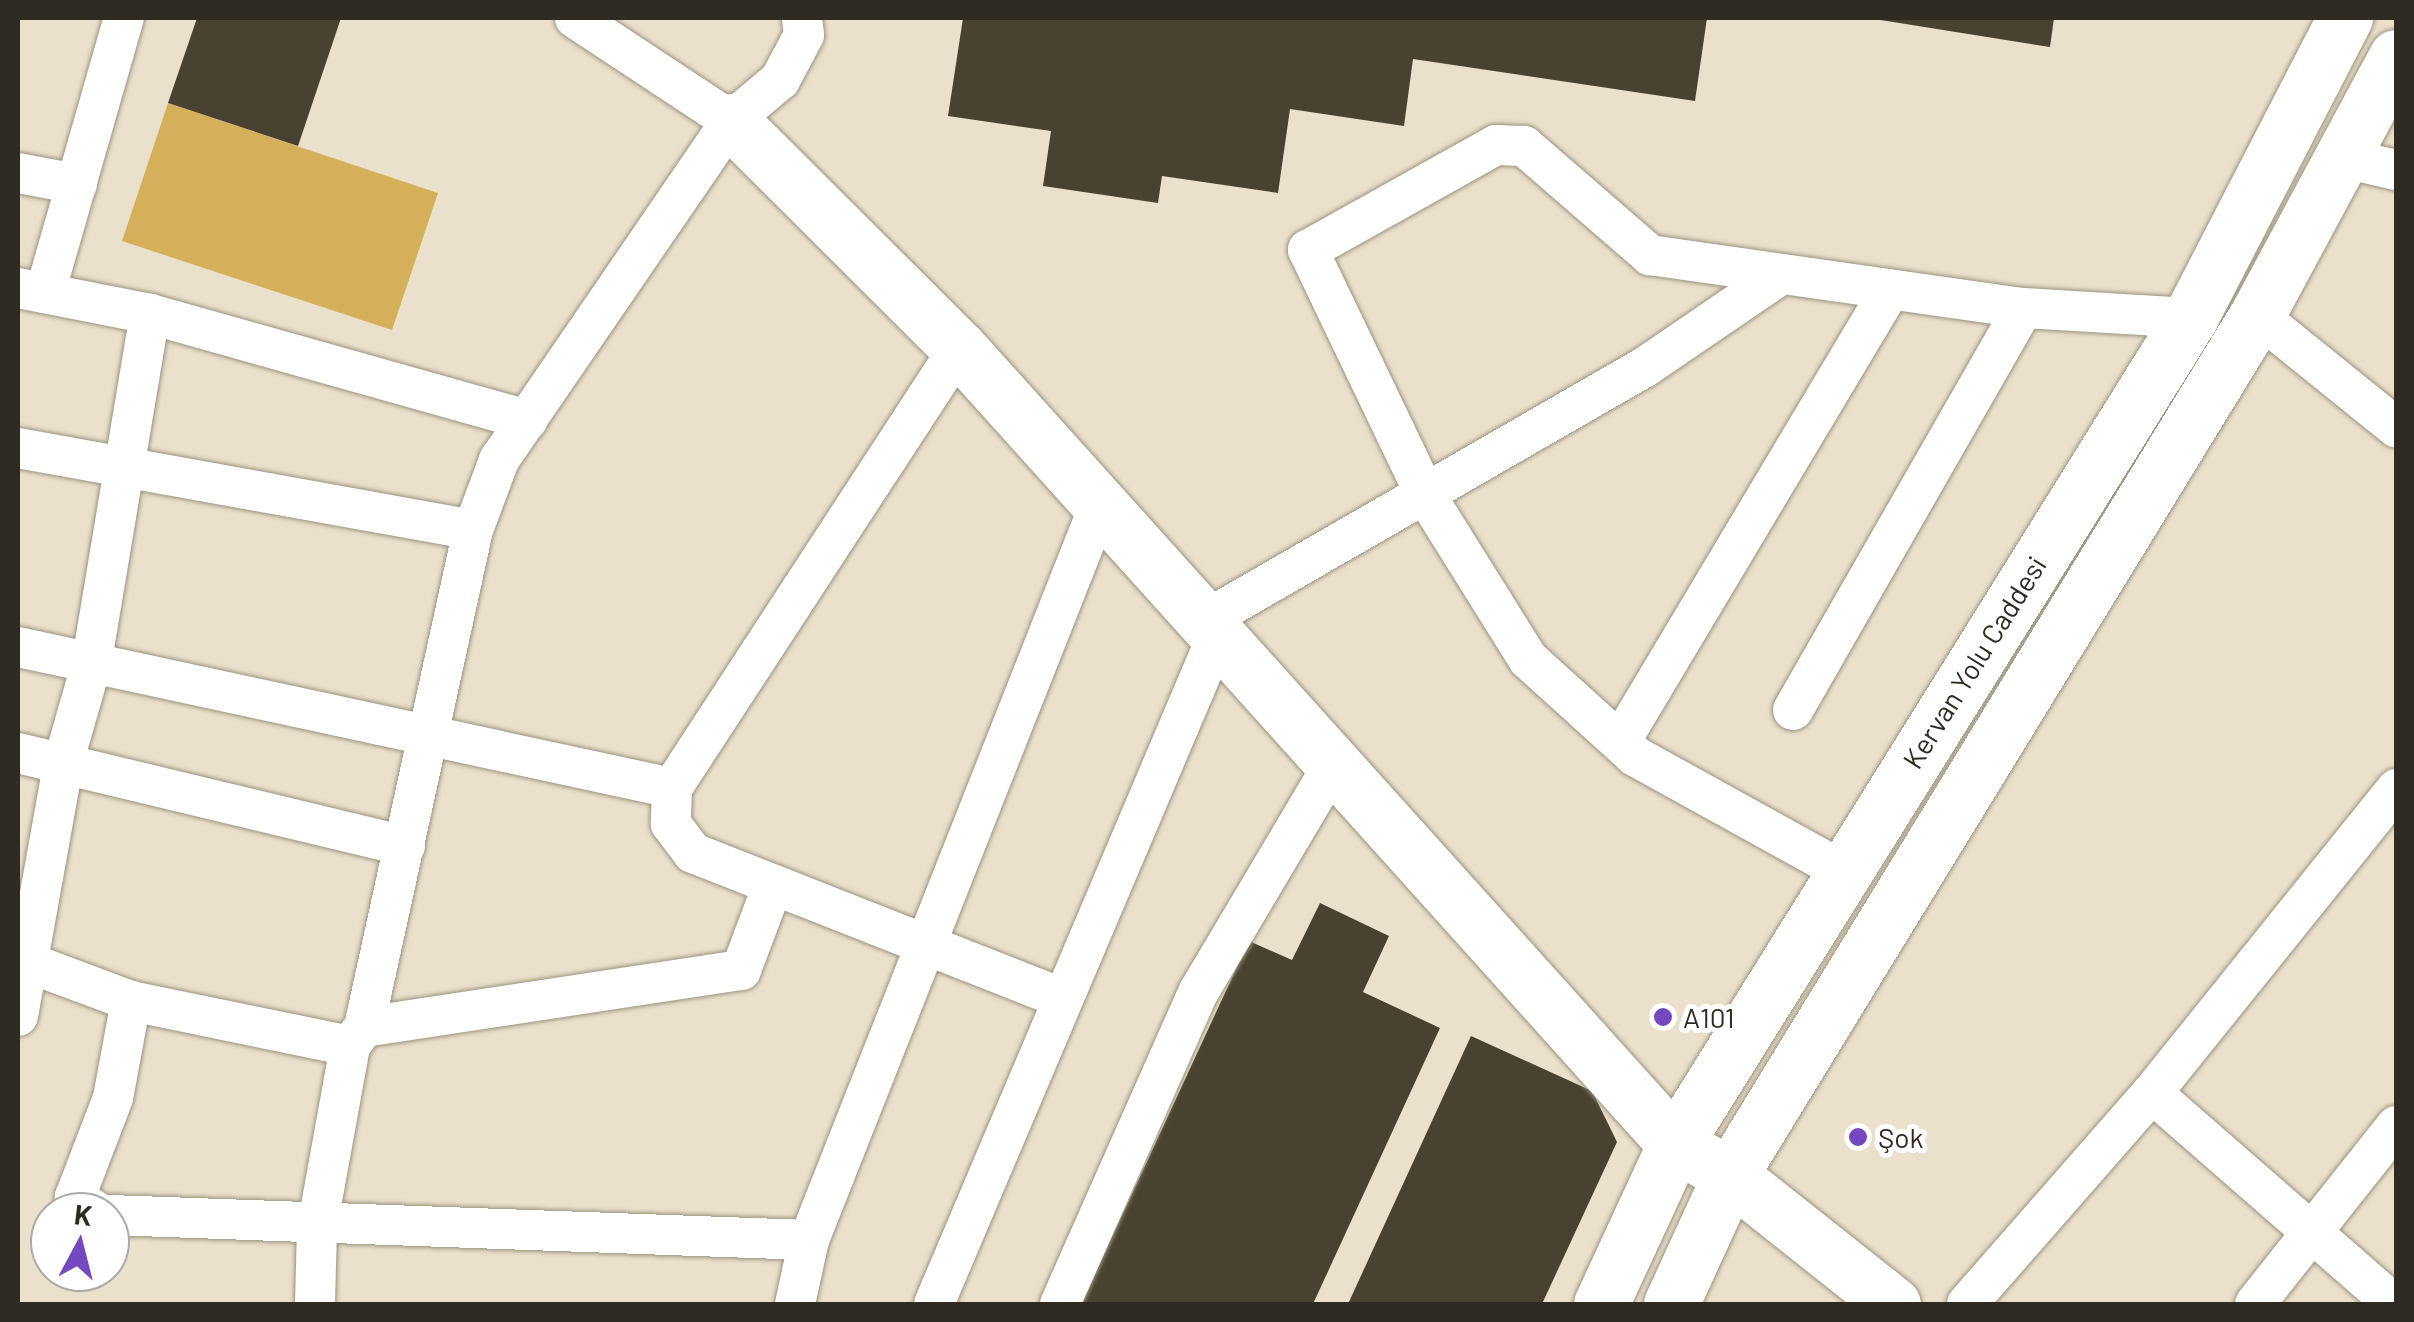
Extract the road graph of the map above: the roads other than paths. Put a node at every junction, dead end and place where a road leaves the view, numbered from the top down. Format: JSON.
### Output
{"nodes":[{"id":1,"x":124,"y":18,"type":"edge"},
{"id":2,"x":575,"y":18,"type":"edge"},
{"id":3,"x":802,"y":18,"type":"edge"},
{"id":4,"x":2345,"y":18,"type":"edge"},
{"id":5,"x":2396,"y":57,"type":"edge"},
{"id":6,"x":732,"y":121,"type":"junction"},
{"id":7,"x":2344,"y":158,"type":"junction"},
{"id":8,"x":2396,"y":170,"type":"edge"},
{"id":9,"x":18,"y":172,"type":"edge"},
{"id":10,"x":76,"y":184,"type":"junction"},
{"id":11,"x":1780,"y":275,"type":"junction"},
{"id":12,"x":31,"y":290,"type":"edge"},
{"id":13,"x":1890,"y":290,"type":"junction"},
{"id":14,"x":2023,"y":308,"type":"junction"},
{"id":15,"x":150,"y":314,"type":"junction"},
{"id":16,"x":2257,"y":315,"type":"junction"},
{"id":17,"x":2190,"y":318,"type":"junction"},
{"id":18,"x":959,"y":348,"type":"junction"},
{"id":19,"x":527,"y":420,"type":"junction"},
{"id":20,"x":2396,"y":427,"type":"edge"},
{"id":21,"x":18,"y":448,"type":"edge"},
{"id":22,"x":128,"y":466,"type":"junction"},
{"id":23,"x":1425,"y":494,"type":"junction"},
{"id":24,"x":1098,"y":508,"type":"junction"},
{"id":25,"x":473,"y":530,"type":"junction"},
{"id":26,"x":1209,"y":631,"type":"junction"},
{"id":27,"x":18,"y":648,"type":"edge"},
{"id":28,"x":92,"y":666,"type":"junction"},
{"id":29,"x":1794,"y":710,"type":"dead end"},
{"id":30,"x":434,"y":732,"type":"junction"},
{"id":31,"x":1620,"y":742,"type":"junction"},
{"id":32,"x":18,"y":754,"type":"edge"},
{"id":33,"x":64,"y":760,"type":"junction"},
{"id":34,"x":1332,"y":767,"type":"junction"},
{"id":35,"x":672,"y":788,"type":"junction"},
{"id":36,"x":2389,"y":812,"type":"edge"},
{"id":37,"x":406,"y":846,"type":"junction"},
{"id":38,"x":1843,"y":871,"type":"junction"},
{"id":39,"x":774,"y":885,"type":"junction"},
{"id":40,"x":925,"y":944,"type":"junction"},
{"id":41,"x":32,"y":964,"type":"junction"},
{"id":42,"x":1062,"y":998,"type":"junction"},
{"id":43,"x":131,"y":1000,"type":"junction"},
{"id":44,"x":18,"y":1016,"type":"edge"},
{"id":45,"x":357,"y":1036,"type":"junction"},
{"id":46,"x":2152,"y":1093,"type":"junction"},
{"id":47,"x":2396,"y":1126,"type":"edge"},
{"id":48,"x":1675,"y":1144,"type":"junction"},
{"id":49,"x":1730,"y":1176,"type":"junction"},
{"id":50,"x":76,"y":1192,"type":"edge"},
{"id":51,"x":130,"y":1216,"type":"edge"},
{"id":52,"x":317,"y":1228,"type":"junction"},
{"id":53,"x":2312,"y":1233,"type":"junction"},
{"id":54,"x":809,"y":1240,"type":"junction"},
{"id":55,"x":315,"y":1304,"type":"edge"},
{"id":56,"x":795,"y":1304,"type":"edge"},
{"id":57,"x":934,"y":1304,"type":"edge"},
{"id":58,"x":1060,"y":1304,"type":"edge"},
{"id":59,"x":1601,"y":1304,"type":"edge"},
{"id":60,"x":1670,"y":1304,"type":"edge"},
{"id":61,"x":1893,"y":1304,"type":"edge"},
{"id":62,"x":1967,"y":1304,"type":"edge"},
{"id":63,"x":2255,"y":1304,"type":"edge"},
{"id":64,"x":2394,"y":1304,"type":"edge"}],
"edges":[{"from":1,"to":10,"type":"street"},
{"from":2,"to":6,"type":"street"},
{"from":3,"to":6,"type":"street"},
{"from":4,"to":17,"type":"main road","name":"Kervan Yolu Caddesi"},
{"from":5,"to":7,"type":"main road"},
{"from":6,"to":18,"type":"main road"},
{"from":6,"to":19,"type":"street"},
{"from":7,"to":8,"type":"street"},
{"from":7,"to":16,"type":"main road"},
{"from":9,"to":10,"type":"street"},
{"from":10,"to":12,"type":"street"},
{"from":11,"to":13,"type":"street"},
{"from":11,"to":23,"type":"street"},
{"from":11,"to":23,"type":"street"},
{"from":12,"to":15,"type":"street"},
{"from":13,"to":14,"type":"street"},
{"from":13,"to":31,"type":"street"},
{"from":14,"to":17,"type":"street"},
{"from":14,"to":29,"type":"street"},
{"from":15,"to":19,"type":"street"},
{"from":15,"to":22,"type":"street"},
{"from":16,"to":20,"type":"street"},
{"from":16,"to":49,"type":"main road"},
{"from":17,"to":38,"type":"main road","name":"Kervan Yolu Caddesi"},
{"from":18,"to":24,"type":"main road"},
{"from":18,"to":35,"type":"street"},
{"from":19,"to":25,"type":"street"},
{"from":21,"to":22,"type":"street"},
{"from":22,"to":25,"type":"street"},
{"from":22,"to":28,"type":"street"},
{"from":23,"to":26,"type":"street"},
{"from":23,"to":31,"type":"street"},
{"from":24,"to":26,"type":"main road"},
{"from":24,"to":40,"type":"street"},
{"from":25,"to":30,"type":"street"},
{"from":26,"to":34,"type":"main road"},
{"from":26,"to":42,"type":"street"},
{"from":27,"to":28,"type":"street"},
{"from":28,"to":30,"type":"street"},
{"from":28,"to":33,"type":"street"},
{"from":30,"to":35,"type":"street"},
{"from":30,"to":37,"type":"street"},
{"from":31,"to":38,"type":"street"},
{"from":32,"to":33,"type":"street"},
{"from":33,"to":37,"type":"street"},
{"from":33,"to":41,"type":"street"},
{"from":34,"to":48,"type":"main road"},
{"from":34,"to":58,"type":"street"},
{"from":35,"to":39,"type":"street"},
{"from":36,"to":46,"type":"street"},
{"from":37,"to":45,"type":"street"},
{"from":38,"to":48,"type":"main road","name":"Kervan Yolu Caddesi"},
{"from":39,"to":40,"type":"street"},
{"from":39,"to":45,"type":"street"},
{"from":40,"to":42,"type":"street"},
{"from":40,"to":54,"type":"street"},
{"from":41,"to":43,"type":"street"},
{"from":41,"to":44,"type":"street"},
{"from":42,"to":57,"type":"street"},
{"from":43,"to":45,"type":"street"},
{"from":43,"to":50,"type":"street"},
{"from":45,"to":52,"type":"street"},
{"from":46,"to":53,"type":"street"},
{"from":46,"to":62,"type":"street"},
{"from":47,"to":53,"type":"street"},
{"from":48,"to":49,"type":"main road"},
{"from":48,"to":59,"type":"main road","name":"Kervan Yolu Caddesi"},
{"from":49,"to":60,"type":"main road"},
{"from":49,"to":61,"type":"main road"},
{"from":51,"to":52,"type":"street"},
{"from":52,"to":54,"type":"street"},
{"from":52,"to":55,"type":"street"},
{"from":53,"to":63,"type":"street"},
{"from":53,"to":64,"type":"street"},
{"from":54,"to":56,"type":"street"}]}
